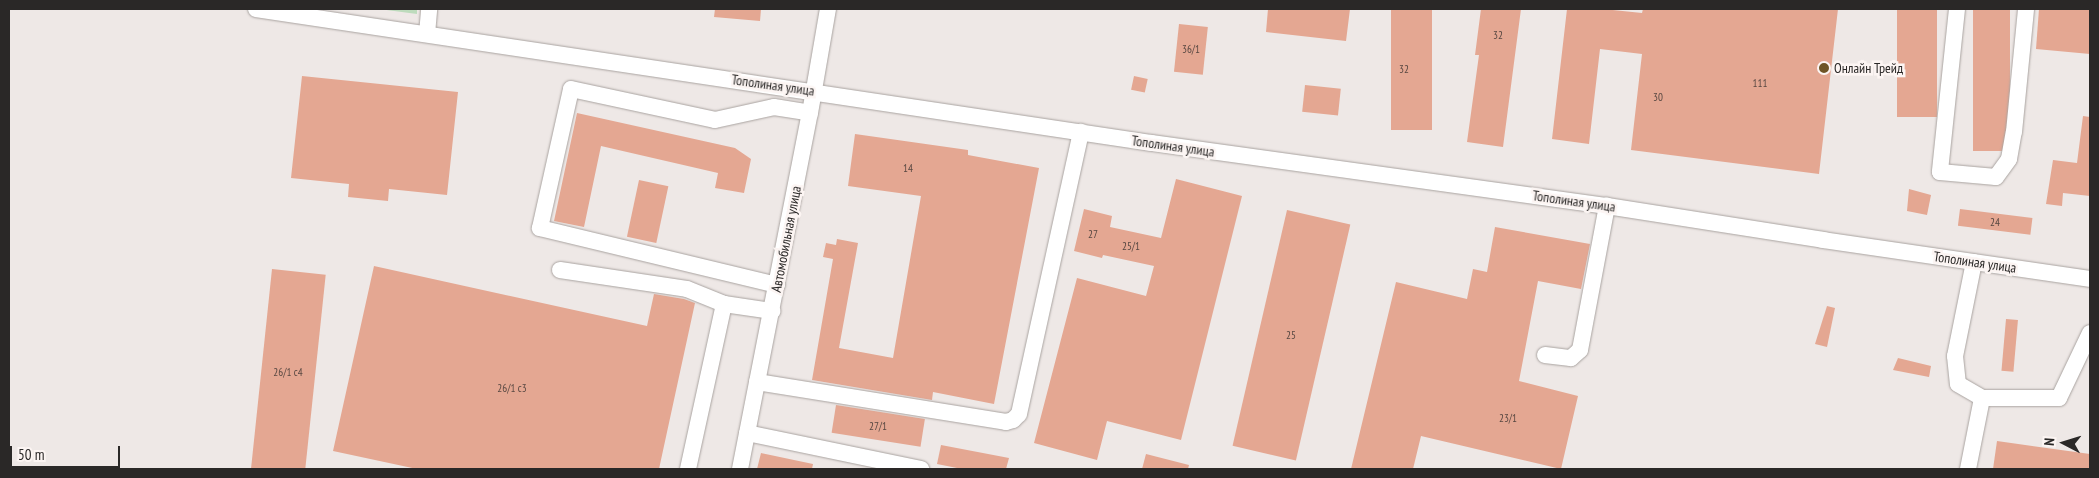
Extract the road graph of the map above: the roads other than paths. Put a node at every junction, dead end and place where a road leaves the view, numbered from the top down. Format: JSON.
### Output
{"nodes":[{"id":1,"x":256,"y":9,"type":"edge"},
{"id":2,"x":429,"y":9,"type":"edge"},
{"id":3,"x":828,"y":9,"type":"edge"},
{"id":4,"x":1957,"y":9,"type":"edge"},
{"id":5,"x":2026,"y":9,"type":"edge"},
{"id":6,"x":427,"y":34,"type":"junction"},
{"id":7,"x":814,"y":91,"type":"junction"},
{"id":8,"x":810,"y":113,"type":"junction"},
{"id":9,"x":1082,"y":132,"type":"junction"},
{"id":10,"x":1607,"y":206,"type":"junction"},
{"id":11,"x":1974,"y":262,"type":"junction"},
{"id":12,"x":560,"y":270,"type":"dead end"},
{"id":13,"x":2090,"y":279,"type":"edge"},
{"id":14,"x":777,"y":285,"type":"junction"},
{"id":15,"x":724,"y":304,"type":"junction"},
{"id":16,"x":772,"y":311,"type":"junction"},
{"id":17,"x":2090,"y":333,"type":"edge"},
{"id":18,"x":1545,"y":355,"type":"dead end"},
{"id":19,"x":757,"y":382,"type":"junction"},
{"id":20,"x":1982,"y":398,"type":"junction"},
{"id":21,"x":747,"y":433,"type":"junction"},
{"id":22,"x":688,"y":469,"type":"edge"},
{"id":23,"x":740,"y":469,"type":"edge"},
{"id":24,"x":920,"y":469,"type":"edge"},
{"id":25,"x":1968,"y":469,"type":"edge"}],
"edges":[{"from":1,"to":6,"type":"street","name":"Тополиная улица"},
{"from":2,"to":6,"type":"street"},
{"from":3,"to":7,"type":"street","name":"Автомобильная улица"},
{"from":4,"to":5,"type":"street"},
{"from":6,"to":7,"type":"street","name":"Тополиная улица"},
{"from":7,"to":8,"type":"street","name":"Автомобильная улица"},
{"from":7,"to":9,"type":"street","name":"Тополиная улица"},
{"from":8,"to":14,"type":"street","name":"Автомобильная улица"},
{"from":8,"to":14,"type":"street"},
{"from":9,"to":10,"type":"street","name":"Тополиная улица"},
{"from":9,"to":19,"type":"street"},
{"from":10,"to":11,"type":"street","name":"Тополиная улица"},
{"from":10,"to":18,"type":"street"},
{"from":11,"to":13,"type":"street","name":"Тополиная улица"},
{"from":11,"to":20,"type":"street"},
{"from":12,"to":15,"type":"street"},
{"from":14,"to":16,"type":"street","name":"Автомобильная улица"},
{"from":15,"to":16,"type":"street"},
{"from":15,"to":22,"type":"street"},
{"from":16,"to":19,"type":"street","name":"Автомобильная улица"},
{"from":17,"to":20,"type":"street"},
{"from":19,"to":21,"type":"street","name":"Автомобильная улица"},
{"from":20,"to":25,"type":"street"},
{"from":21,"to":23,"type":"street","name":"Автомобильная улица"},
{"from":21,"to":24,"type":"street"}]}
